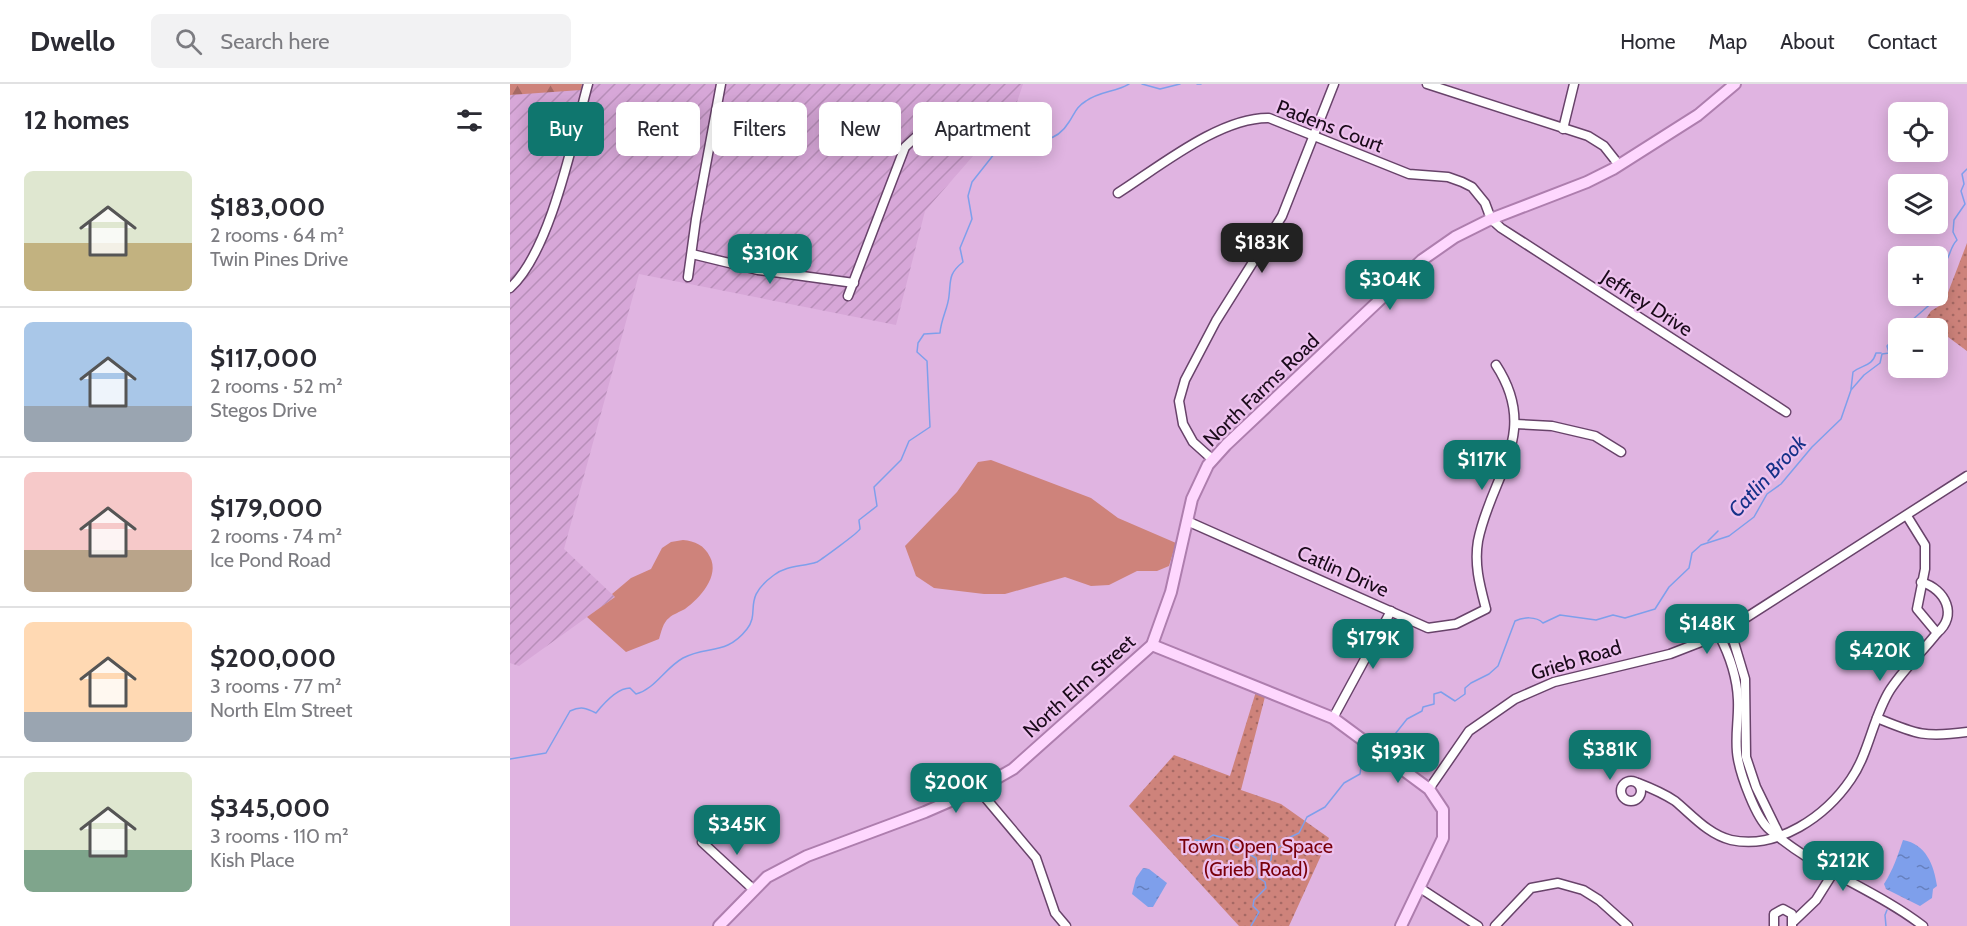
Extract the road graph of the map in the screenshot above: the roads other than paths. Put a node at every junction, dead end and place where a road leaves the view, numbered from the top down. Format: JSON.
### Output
{"nodes":[{"id":1,"x":588,"y":84,"type":"edge"},
{"id":2,"x":721,"y":84,"type":"edge"},
{"id":3,"x":1334,"y":84,"type":"edge"},
{"id":4,"x":1427,"y":84,"type":"edge"},
{"id":5,"x":1574,"y":84,"type":"edge"},
{"id":6,"x":1736,"y":84,"type":"edge"},
{"id":7,"x":1563,"y":129,"type":"junction"},
{"id":8,"x":1313,"y":137,"type":"junction"},
{"id":9,"x":913,"y":140,"type":"edge"},
{"id":10,"x":1619,"y":165,"type":"junction"},
{"id":11,"x":1118,"y":193,"type":"dead end"},
{"id":12,"x":1491,"y":219,"type":"junction"},
{"id":13,"x":692,"y":254,"type":"junction"},
{"id":14,"x":688,"y":277,"type":"dead end"},
{"id":15,"x":854,"y":283,"type":"junction"},
{"id":16,"x":510,"y":288,"type":"edge"},
{"id":17,"x":848,"y":296,"type":"dead end"},
{"id":18,"x":1496,"y":365,"type":"dead end"},
{"id":19,"x":1786,"y":412,"type":"dead end"},
{"id":20,"x":1515,"y":424,"type":"junction"},
{"id":21,"x":1621,"y":452,"type":"dead end"},
{"id":22,"x":1213,"y":460,"type":"junction"},
{"id":23,"x":1967,"y":476,"type":"edge"},
{"id":24,"x":1907,"y":516,"type":"junction"},
{"id":25,"x":1187,"y":521,"type":"junction"},
{"id":26,"x":1922,"y":582,"type":"junction"},
{"id":27,"x":1391,"y":610,"type":"junction"},
{"id":28,"x":1730,"y":629,"type":"junction"},
{"id":29,"x":1937,"y":633,"type":"junction"},
{"id":30,"x":1719,"y":635,"type":"junction"},
{"id":31,"x":1152,"y":645,"type":"junction"},
{"id":32,"x":1332,"y":718,"type":"junction"},
{"id":33,"x":1877,"y":718,"type":"junction"},
{"id":34,"x":1967,"y":732,"type":"edge"},
{"id":35,"x":1638,"y":783,"type":"dead end"},
{"id":36,"x":978,"y":789,"type":"junction"},
{"id":37,"x":1429,"y":789,"type":"junction"},
{"id":38,"x":1780,"y":836,"type":"junction"},
{"id":39,"x":702,"y":842,"type":"dead end"},
{"id":40,"x":1833,"y":873,"type":"junction"},
{"id":41,"x":1420,"y":888,"type":"junction"},
{"id":42,"x":754,"y":890,"type":"junction"},
{"id":43,"x":1793,"y":923,"type":"edge"},
{"id":44,"x":718,"y":926,"type":"edge"},
{"id":45,"x":1066,"y":926,"type":"edge"},
{"id":46,"x":1401,"y":926,"type":"edge"},
{"id":47,"x":1478,"y":926,"type":"edge"},
{"id":48,"x":1495,"y":926,"type":"edge"},
{"id":49,"x":1628,"y":926,"type":"edge"},
{"id":50,"x":1774,"y":926,"type":"edge"},
{"id":51,"x":1923,"y":926,"type":"edge"}],
"edges":[{"from":1,"to":16,"type":"street"},
{"from":2,"to":13,"type":"street"},
{"from":3,"to":8,"type":"street"},
{"from":4,"to":7,"type":"street"},
{"from":5,"to":7,"type":"street"},
{"from":6,"to":10,"type":"main road","name":"North Farms Road"},
{"from":7,"to":10,"type":"street"},
{"from":8,"to":11,"type":"street","name":"Padens Court"},
{"from":8,"to":12,"type":"street","name":"Padens Court"},
{"from":8,"to":22,"type":"street"},
{"from":9,"to":15,"type":"street"},
{"from":10,"to":12,"type":"main road","name":"North Farms Road"},
{"from":12,"to":19,"type":"street","name":"Jeffrey Drive"},
{"from":12,"to":22,"type":"main road","name":"North Farms Road"},
{"from":13,"to":14,"type":"street"},
{"from":13,"to":15,"type":"street"},
{"from":15,"to":17,"type":"street"},
{"from":18,"to":20,"type":"street"},
{"from":20,"to":21,"type":"street"},
{"from":20,"to":27,"type":"street","name":"Catlin Drive"},
{"from":22,"to":25,"type":"main road","name":"North Farms Road"},
{"from":23,"to":24,"type":"street","name":"Grieb Road"},
{"from":24,"to":26,"type":"street"},
{"from":24,"to":28,"type":"street","name":"Grieb Road"},
{"from":25,"to":27,"type":"street","name":"Catlin Drive"},
{"from":25,"to":31,"type":"main road","name":"North Farms Road"},
{"from":26,"to":29,"type":"street"},
{"from":26,"to":29,"type":"street"},
{"from":27,"to":32,"type":"street"},
{"from":28,"to":30,"type":"street","name":"Grieb Road"},
{"from":28,"to":38,"type":"street"},
{"from":29,"to":33,"type":"street"},
{"from":30,"to":37,"type":"street","name":"Grieb Road"},
{"from":30,"to":38,"type":"street"},
{"from":31,"to":32,"type":"main road"},
{"from":31,"to":36,"type":"main road","name":"North Elm Street"},
{"from":32,"to":37,"type":"main road"},
{"from":33,"to":34,"type":"street"},
{"from":33,"to":38,"type":"street"},
{"from":35,"to":38,"type":"street"},
{"from":36,"to":42,"type":"main road","name":"North Elm Street"},
{"from":36,"to":45,"type":"street"},
{"from":37,"to":41,"type":"main road"},
{"from":38,"to":40,"type":"street"},
{"from":39,"to":42,"type":"street"},
{"from":40,"to":43,"type":"street"},
{"from":40,"to":51,"type":"street"},
{"from":41,"to":46,"type":"main road"},
{"from":41,"to":47,"type":"street"},
{"from":42,"to":44,"type":"main road","name":"North Elm Street"},
{"from":43,"to":50,"type":"street"},
{"from":48,"to":49,"type":"street"}]}
